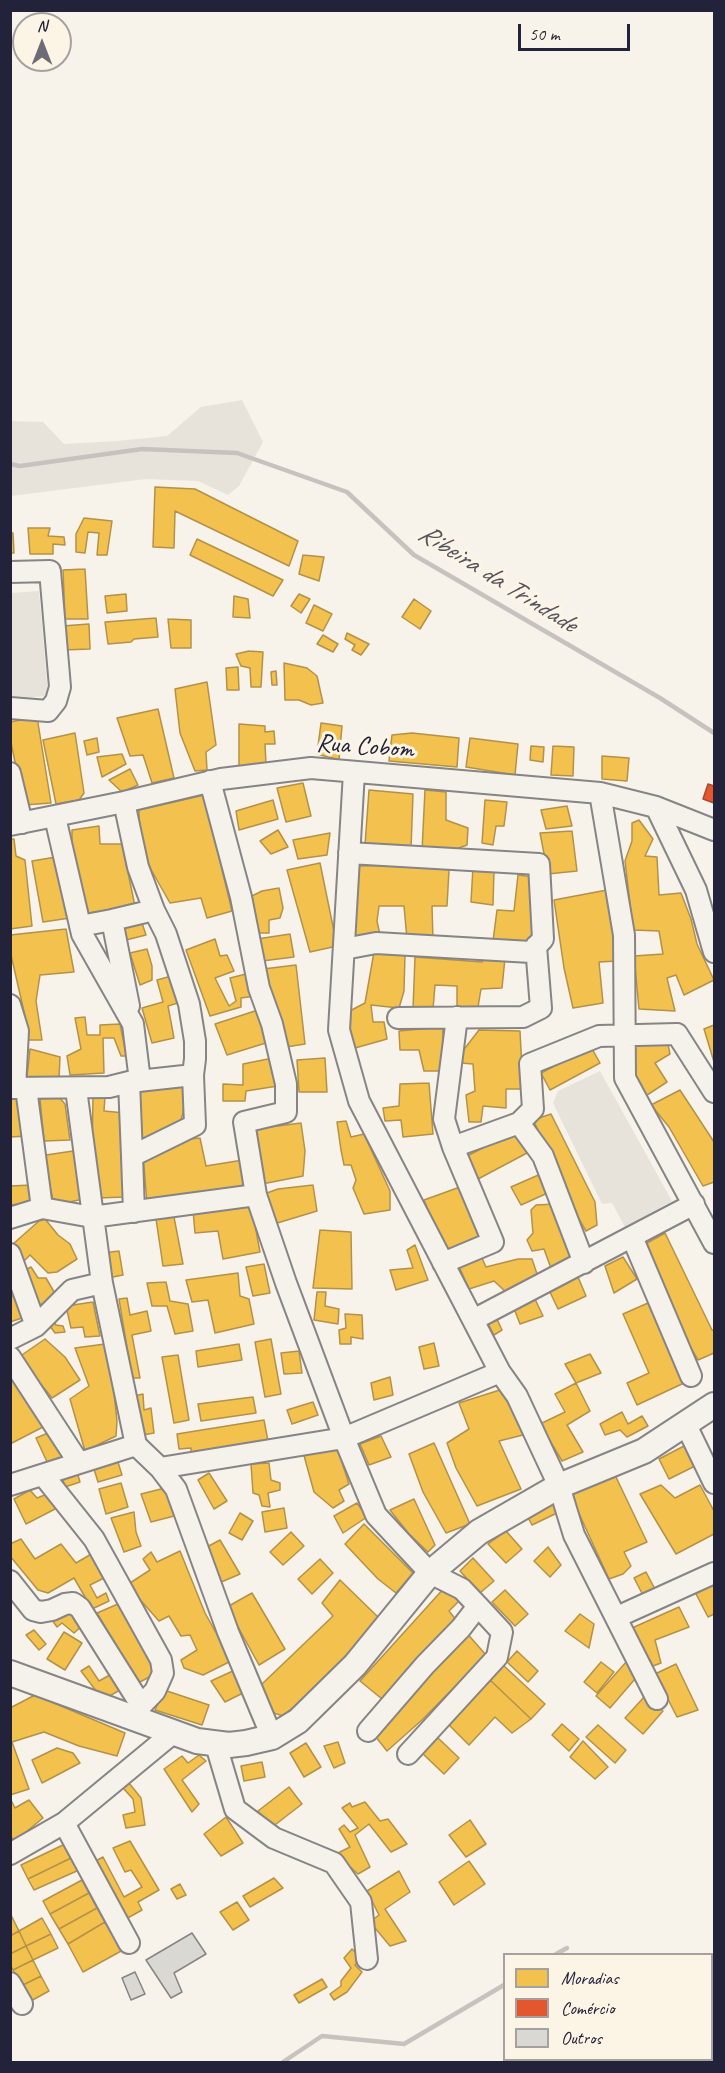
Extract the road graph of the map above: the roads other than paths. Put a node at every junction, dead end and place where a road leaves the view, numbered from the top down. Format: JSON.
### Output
{"nodes":[{"id":1,"x":10,"y":572,"type":"edge"},
{"id":2,"x":10,"y":708,"type":"edge"},
{"id":3,"x":354,"y":772,"type":"junction"},
{"id":4,"x":10,"y":773,"type":"edge"},
{"id":5,"x":210,"y":781,"type":"junction"},
{"id":6,"x":600,"y":793,"type":"junction"},
{"id":7,"x":124,"y":802,"type":"junction"},
{"id":8,"x":656,"y":807,"type":"junction"},
{"id":9,"x":55,"y":816,"type":"junction"},
{"id":10,"x":16,"y":824,"type":"edge"},
{"id":11,"x":714,"y":830,"type":"edge"},
{"id":12,"x":349,"y":853,"type":"junction"},
{"id":13,"x":154,"y":910,"type":"junction"},
{"id":14,"x":112,"y":920,"type":"junction"},
{"id":15,"x":80,"y":926,"type":"junction"},
{"id":16,"x":536,"y":946,"type":"junction"},
{"id":17,"x":344,"y":949,"type":"junction"},
{"id":18,"x":714,"y":952,"type":"edge"},
{"id":19,"x":10,"y":1005,"type":"edge"},
{"id":20,"x":457,"y":1017,"type":"junction"},
{"id":21,"x":398,"y":1018,"type":"dead end"},
{"id":22,"x":133,"y":1024,"type":"junction"},
{"id":23,"x":625,"y":1035,"type":"junction"},
{"id":24,"x":193,"y":1075,"type":"junction"},
{"id":25,"x":134,"y":1081,"type":"junction"},
{"id":26,"x":17,"y":1088,"type":"edge"},
{"id":27,"x":76,"y":1089,"type":"junction"},
{"id":28,"x":714,"y":1092,"type":"edge"},
{"id":29,"x":519,"y":1124,"type":"junction"},
{"id":30,"x":453,"y":1147,"type":"junction"},
{"id":31,"x":132,"y":1156,"type":"junction"},
{"id":32,"x":256,"y":1195,"type":"junction"},
{"id":33,"x":694,"y":1204,"type":"junction"},
{"id":34,"x":42,"y":1208,"type":"junction"},
{"id":35,"x":134,"y":1212,"type":"junction"},
{"id":36,"x":92,"y":1217,"type":"junction"},
{"id":37,"x":10,"y":1218,"type":"edge"},
{"id":38,"x":632,"y":1237,"type":"junction"},
{"id":39,"x":714,"y":1243,"type":"edge"},
{"id":40,"x":10,"y":1254,"type":"edge"},
{"id":41,"x":443,"y":1263,"type":"junction"},
{"id":42,"x":584,"y":1263,"type":"junction"},
{"id":43,"x":102,"y":1283,"type":"junction"},
{"id":44,"x":473,"y":1320,"type":"junction"},
{"id":45,"x":36,"y":1326,"type":"junction"},
{"id":46,"x":10,"y":1339,"type":"edge"},
{"id":47,"x":10,"y":1357,"type":"edge"},
{"id":48,"x":500,"y":1372,"type":"junction"},
{"id":49,"x":691,"y":1376,"type":"dead end"},
{"id":50,"x":714,"y":1405,"type":"edge"},
{"id":51,"x":686,"y":1425,"type":"junction"},
{"id":52,"x":344,"y":1438,"type":"junction"},
{"id":53,"x":136,"y":1445,"type":"junction"},
{"id":54,"x":78,"y":1463,"type":"junction"},
{"id":55,"x":160,"y":1468,"type":"junction"},
{"id":56,"x":43,"y":1475,"type":"junction"},
{"id":57,"x":714,"y":1483,"type":"edge"},
{"id":58,"x":10,"y":1485,"type":"edge"},
{"id":59,"x":559,"y":1486,"type":"junction"},
{"id":60,"x":430,"y":1573,"type":"junction"},
{"id":61,"x":714,"y":1573,"type":"edge"},
{"id":62,"x":10,"y":1581,"type":"edge"},
{"id":63,"x":478,"y":1606,"type":"junction"},
{"id":64,"x":617,"y":1617,"type":"junction"},
{"id":65,"x":10,"y":1673,"type":"edge"},
{"id":66,"x":657,"y":1699,"type":"dead end"},
{"id":67,"x":136,"y":1711,"type":"junction"},
{"id":68,"x":368,"y":1731,"type":"dead end"},
{"id":69,"x":173,"y":1733,"type":"junction"},
{"id":70,"x":272,"y":1737,"type":"junction"},
{"id":71,"x":216,"y":1745,"type":"junction"},
{"id":72,"x":408,"y":1754,"type":"dead end"},
{"id":73,"x":64,"y":1823,"type":"junction"},
{"id":74,"x":10,"y":1854,"type":"edge"},
{"id":75,"x":129,"y":1943,"type":"dead end"},
{"id":76,"x":367,"y":1959,"type":"dead end"},
{"id":77,"x":10,"y":1983,"type":"edge"},
{"id":78,"x":22,"y":2004,"type":"dead end"}],
"edges":[{"from":1,"to":2,"type":"street"},
{"from":3,"to":5,"type":"street","name":"Rua Cobom"},
{"from":3,"to":6,"type":"street","name":"Rua Cobom"},
{"from":3,"to":12,"type":"street"},
{"from":4,"to":10,"type":"street"},
{"from":5,"to":7,"type":"street","name":"Rua Cobom"},
{"from":5,"to":32,"type":"street"},
{"from":6,"to":8,"type":"street","name":"Rua Cobom"},
{"from":6,"to":23,"type":"street"},
{"from":7,"to":9,"type":"street","name":"Rua Cobom"},
{"from":7,"to":13,"type":"street"},
{"from":8,"to":11,"type":"street","name":"Rua Cobom"},
{"from":8,"to":18,"type":"street"},
{"from":9,"to":10,"type":"street","name":"Rua Cobom"},
{"from":9,"to":15,"type":"street"},
{"from":12,"to":16,"type":"street"},
{"from":12,"to":17,"type":"street"},
{"from":13,"to":14,"type":"street"},
{"from":13,"to":24,"type":"street"},
{"from":14,"to":15,"type":"street"},
{"from":14,"to":22,"type":"street"},
{"from":15,"to":22,"type":"street"},
{"from":16,"to":17,"type":"street"},
{"from":16,"to":20,"type":"street"},
{"from":17,"to":41,"type":"street"},
{"from":19,"to":26,"type":"street"},
{"from":20,"to":21,"type":"street"},
{"from":20,"to":30,"type":"street"},
{"from":22,"to":25,"type":"street"},
{"from":23,"to":28,"type":"street"},
{"from":23,"to":29,"type":"street"},
{"from":23,"to":33,"type":"street"},
{"from":24,"to":25,"type":"street"},
{"from":24,"to":31,"type":"street"},
{"from":25,"to":27,"type":"street"},
{"from":25,"to":31,"type":"street"},
{"from":26,"to":27,"type":"street"},
{"from":26,"to":34,"type":"street"},
{"from":27,"to":36,"type":"street"},
{"from":29,"to":30,"type":"street"},
{"from":29,"to":42,"type":"street"},
{"from":30,"to":41,"type":"street"},
{"from":31,"to":35,"type":"street"},
{"from":32,"to":35,"type":"street"},
{"from":32,"to":52,"type":"street"},
{"from":33,"to":38,"type":"street"},
{"from":33,"to":39,"type":"street"},
{"from":34,"to":36,"type":"street"},
{"from":34,"to":37,"type":"street"},
{"from":35,"to":36,"type":"street"},
{"from":36,"to":43,"type":"street"},
{"from":38,"to":42,"type":"street"},
{"from":38,"to":49,"type":"street"},
{"from":40,"to":45,"type":"street"},
{"from":41,"to":44,"type":"street"},
{"from":42,"to":44,"type":"street"},
{"from":43,"to":45,"type":"street"},
{"from":43,"to":53,"type":"street"},
{"from":44,"to":48,"type":"street"},
{"from":45,"to":46,"type":"street"},
{"from":47,"to":54,"type":"street"},
{"from":48,"to":52,"type":"street"},
{"from":48,"to":59,"type":"street"},
{"from":50,"to":51,"type":"main road"},
{"from":51,"to":57,"type":"street"},
{"from":51,"to":59,"type":"main road"},
{"from":52,"to":55,"type":"street"},
{"from":52,"to":60,"type":"street"},
{"from":53,"to":54,"type":"street"},
{"from":53,"to":55,"type":"street"},
{"from":54,"to":56,"type":"street"},
{"from":55,"to":70,"type":"street"},
{"from":56,"to":58,"type":"street"},
{"from":56,"to":67,"type":"street"},
{"from":59,"to":60,"type":"main road"},
{"from":59,"to":64,"type":"street"},
{"from":60,"to":63,"type":"street"},
{"from":60,"to":70,"type":"main road"},
{"from":61,"to":64,"type":"street"},
{"from":62,"to":67,"type":"street"},
{"from":63,"to":68,"type":"street"},
{"from":63,"to":72,"type":"street"},
{"from":64,"to":66,"type":"street"},
{"from":65,"to":67,"type":"main road"},
{"from":67,"to":69,"type":"main road"},
{"from":69,"to":71,"type":"main road"},
{"from":69,"to":73,"type":"street"},
{"from":70,"to":71,"type":"main road"},
{"from":71,"to":76,"type":"street"},
{"from":73,"to":74,"type":"street"},
{"from":73,"to":75,"type":"street"},
{"from":77,"to":78,"type":"street"}]}
